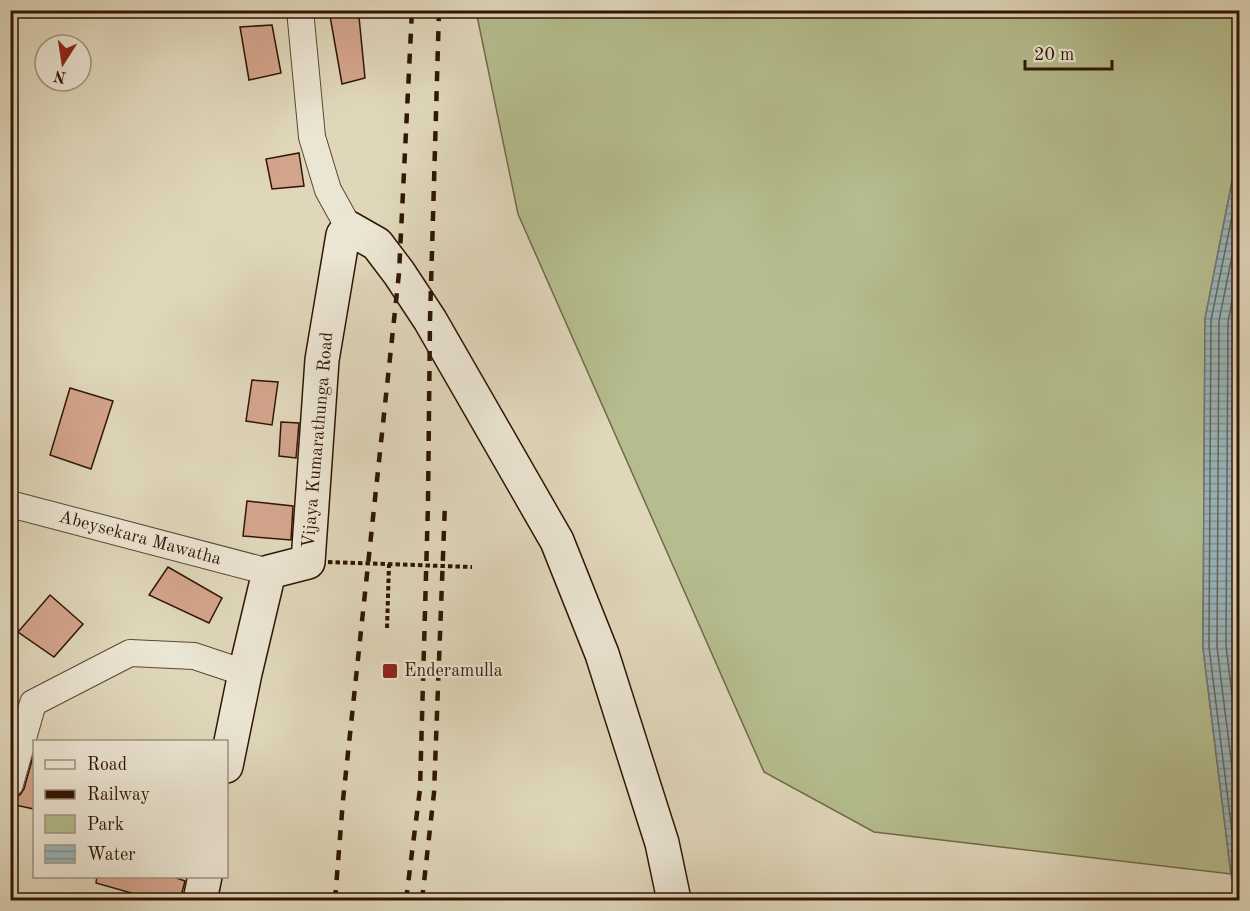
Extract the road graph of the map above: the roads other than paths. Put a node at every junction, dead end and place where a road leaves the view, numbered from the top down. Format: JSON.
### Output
{"nodes":[{"id":1,"x":300,"y":10,"type":"edge"},
{"id":2,"x":349,"y":228,"type":"junction"},
{"id":3,"x":10,"y":504,"type":"edge"},
{"id":4,"x":269,"y":572,"type":"junction"},
{"id":5,"x":245,"y":673,"type":"junction"},
{"id":6,"x":228,"y":756,"type":"edge"},
{"id":7,"x":10,"y":784,"type":"edge"},
{"id":8,"x":205,"y":878,"type":"edge"},
{"id":9,"x":200,"y":900,"type":"edge"},
{"id":10,"x":674,"y":900,"type":"edge"}],
"edges":[{"from":1,"to":2,"type":"street"},
{"from":2,"to":4,"type":"street","name":"Vijaya Kumarathunga Road"},
{"from":2,"to":10,"type":"street"},
{"from":3,"to":4,"type":"street","name":"Abeysekara Mawatha"},
{"from":4,"to":5,"type":"street"},
{"from":5,"to":6,"type":"street"},
{"from":5,"to":7,"type":"street"},
{"from":8,"to":9,"type":"street"}]}
